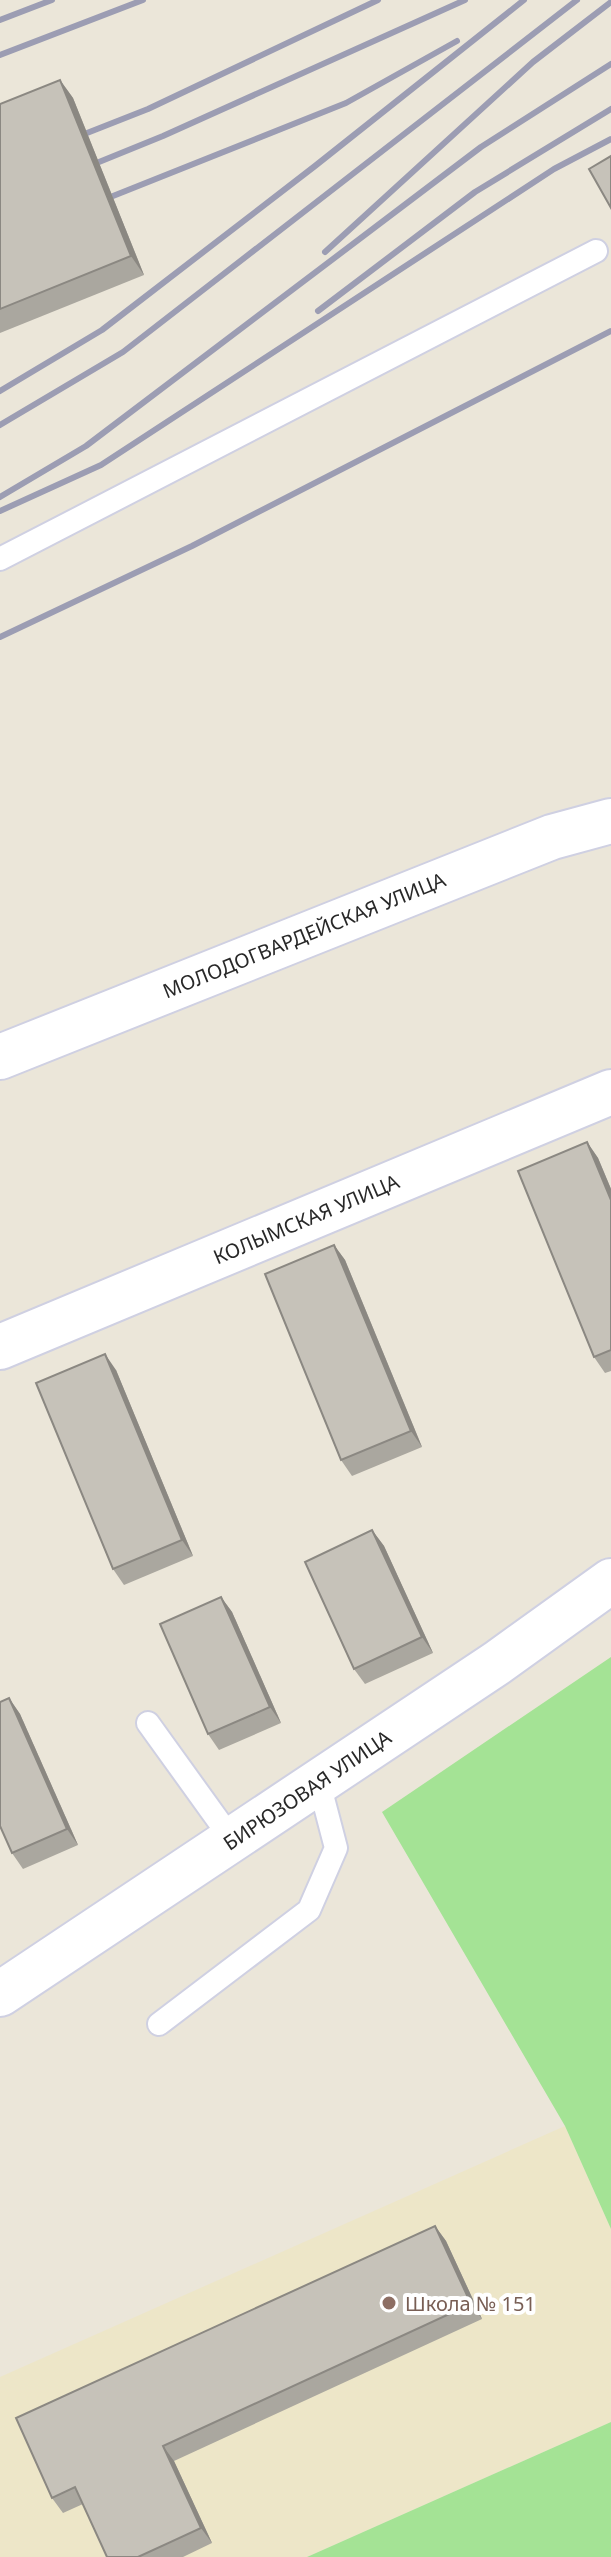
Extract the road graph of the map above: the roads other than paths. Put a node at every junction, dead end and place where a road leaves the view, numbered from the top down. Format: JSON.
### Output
{"nodes":[{"id":1,"x":596,"y":251,"type":"dead end"},
{"id":2,"x":0,"y":559,"type":"edge"},
{"id":3,"x":611,"y":821,"type":"edge"},
{"id":4,"x":0,"y":1057,"type":"edge"},
{"id":5,"x":611,"y":1092,"type":"edge"},
{"id":6,"x":0,"y":1347,"type":"edge"},
{"id":7,"x":611,"y":1581,"type":"edge"},
{"id":8,"x":148,"y":1723,"type":"dead end"},
{"id":9,"x":319,"y":1783,"type":"junction"},
{"id":10,"x":233,"y":1841,"type":"junction"},
{"id":11,"x":0,"y":1994,"type":"edge"},
{"id":12,"x":159,"y":2024,"type":"dead end"}],
"edges":[{"from":1,"to":2,"type":"lane"},
{"from":3,"to":4,"type":"street","name":"МОЛОДОГВАРДЕЙСКАЯ УЛИЦА"},
{"from":5,"to":6,"type":"street","name":"КОЛЫМСКАЯ УЛИЦА"},
{"from":7,"to":9,"type":"street","name":"БИРЮЗОВАЯ УЛИЦА"},
{"from":8,"to":10,"type":"lane"},
{"from":9,"to":10,"type":"street","name":"БИРЮЗОВАЯ УЛИЦА"},
{"from":9,"to":12,"type":"lane"},
{"from":10,"to":11,"type":"street","name":"БИРЮЗОВАЯ УЛИЦА"}]}
